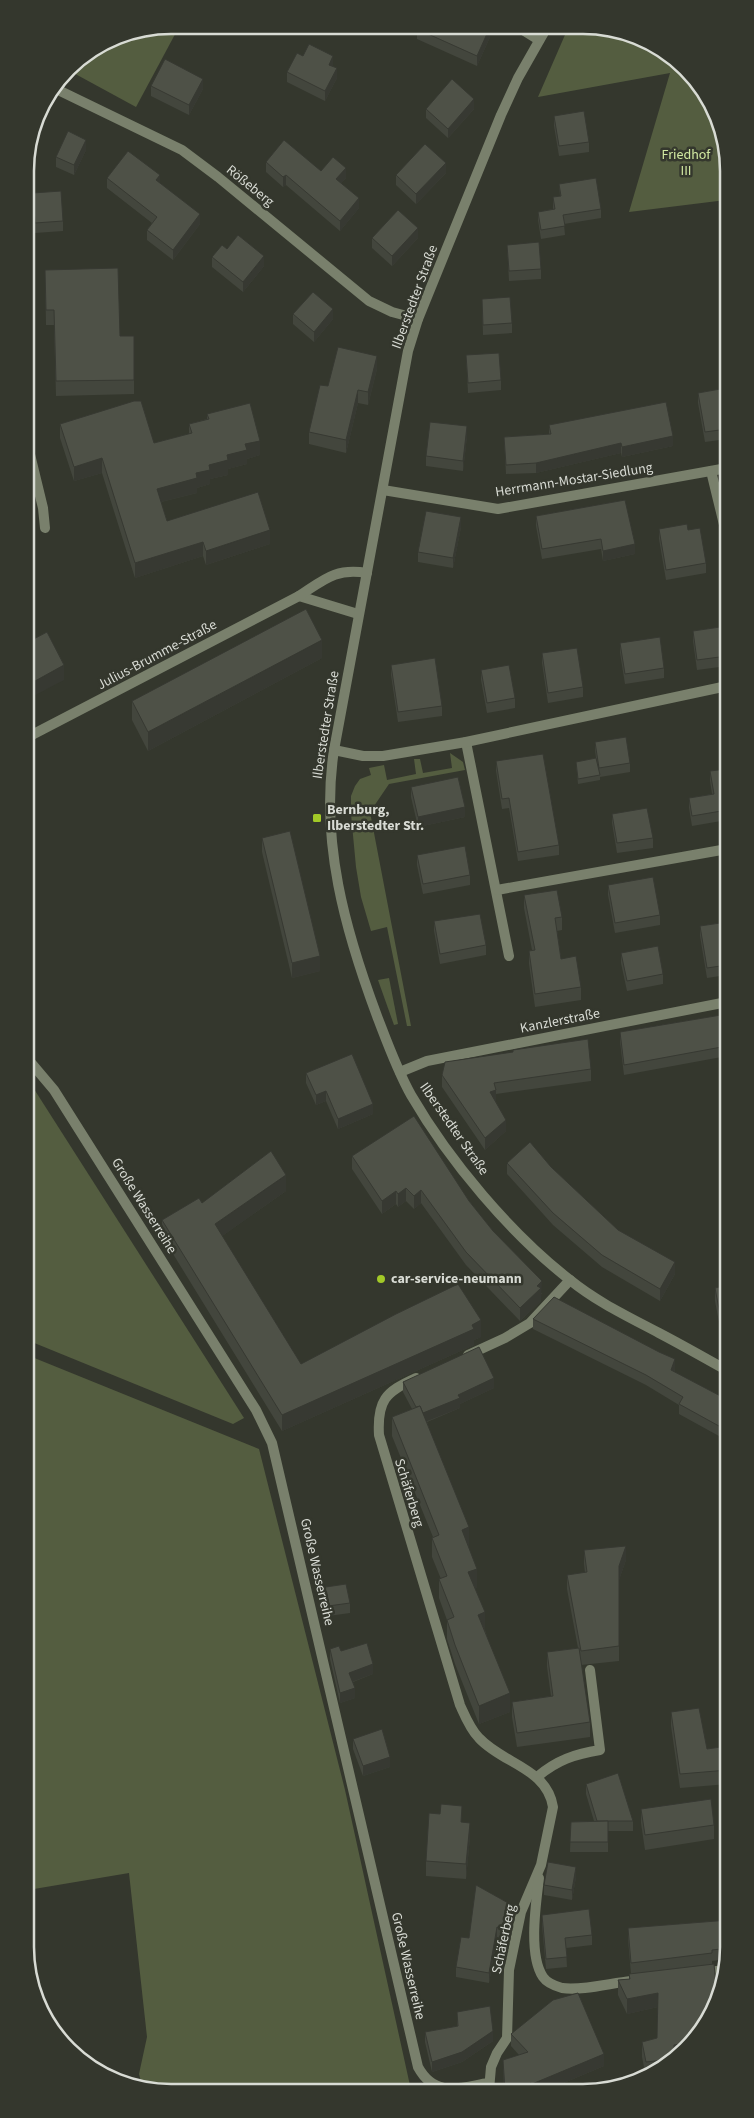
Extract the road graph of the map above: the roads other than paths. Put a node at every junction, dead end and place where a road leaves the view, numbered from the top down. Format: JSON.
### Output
{"nodes":[{"id":1,"x":529,"y":34,"type":"edge"},
{"id":2,"x":542,"y":34,"type":"edge"},
{"id":3,"x":538,"y":40,"type":"junction"},
{"id":4,"x":60,"y":91,"type":"edge"},
{"id":5,"x":418,"y":320,"type":"junction"},
{"id":6,"x":720,"y":469,"type":"edge"},
{"id":7,"x":34,"y":471,"type":"edge"},
{"id":8,"x":710,"y":471,"type":"junction"},
{"id":9,"x":383,"y":490,"type":"junction"},
{"id":10,"x":720,"y":510,"type":"edge"},
{"id":11,"x":45,"y":528,"type":"dead end"},
{"id":12,"x":367,"y":573,"type":"junction"},
{"id":13,"x":299,"y":596,"type":"junction"},
{"id":14,"x":358,"y":614,"type":"junction"},
{"id":15,"x":720,"y":688,"type":"edge"},
{"id":16,"x":34,"y":734,"type":"edge"},
{"id":17,"x":466,"y":742,"type":"junction"},
{"id":18,"x":334,"y":750,"type":"junction"},
{"id":19,"x":720,"y":850,"type":"edge"},
{"id":20,"x":497,"y":890,"type":"junction"},
{"id":21,"x":510,"y":956,"type":"dead end"},
{"id":22,"x":720,"y":1003,"type":"edge"},
{"id":23,"x":34,"y":1066,"type":"edge"},
{"id":24,"x":400,"y":1072,"type":"junction"},
{"id":25,"x":570,"y":1280,"type":"junction"},
{"id":26,"x":460,"y":1359,"type":"edge"},
{"id":27,"x":720,"y":1367,"type":"edge"},
{"id":28,"x":424,"y":1375,"type":"edge"},
{"id":29,"x":590,"y":1670,"type":"dead end"},
{"id":30,"x":536,"y":1776,"type":"junction"},
{"id":31,"x":541,"y":1864,"type":"junction"},
{"id":32,"x":718,"y":1971,"type":"edge"},
{"id":33,"x":688,"y":1974,"type":"edge"},
{"id":34,"x":641,"y":1980,"type":"edge"},
{"id":35,"x":430,"y":2084,"type":"edge"},
{"id":36,"x":489,"y":2084,"type":"edge"}],
"edges":[{"from":1,"to":3,"type":"street"},
{"from":2,"to":3,"type":"street","name":"Ilberstedter Straße"},
{"from":3,"to":5,"type":"street","name":"Ilberstedter Straße"},
{"from":4,"to":5,"type":"street","name":"Rößeberg"},
{"from":5,"to":9,"type":"street","name":"Ilberstedter Straße"},
{"from":6,"to":8,"type":"street","name":"Herrmann-Mostar-Siedlung"},
{"from":7,"to":11,"type":"street"},
{"from":8,"to":9,"type":"street","name":"Herrmann-Mostar-Siedlung"},
{"from":8,"to":10,"type":"street"},
{"from":9,"to":12,"type":"street","name":"Ilberstedter Straße"},
{"from":12,"to":13,"type":"street","name":"Julius-Brumme-Straße"},
{"from":12,"to":14,"type":"street","name":"Ilberstedter Straße"},
{"from":13,"to":14,"type":"street"},
{"from":13,"to":16,"type":"street","name":"Julius-Brumme-Straße"},
{"from":14,"to":18,"type":"street","name":"Ilberstedter Straße"},
{"from":15,"to":17,"type":"street"},
{"from":17,"to":18,"type":"street"},
{"from":17,"to":20,"type":"street"},
{"from":18,"to":24,"type":"street","name":"Ilberstedter Straße"},
{"from":19,"to":20,"type":"street"},
{"from":20,"to":21,"type":"street"},
{"from":22,"to":24,"type":"street","name":"Kanzlerstraße"},
{"from":23,"to":35,"type":"street","name":"Große Wasserreihe"},
{"from":24,"to":25,"type":"street","name":"Ilberstedter Straße"},
{"from":25,"to":26,"type":"street"},
{"from":25,"to":27,"type":"street","name":"Ilberstedter Straße"},
{"from":28,"to":30,"type":"street","name":"Schäferberg"},
{"from":29,"to":30,"type":"street"},
{"from":30,"to":31,"type":"street","name":"Schäferberg"},
{"from":31,"to":34,"type":"street"},
{"from":31,"to":36,"type":"street","name":"Schäferberg"},
{"from":32,"to":33,"type":"street"}]}
